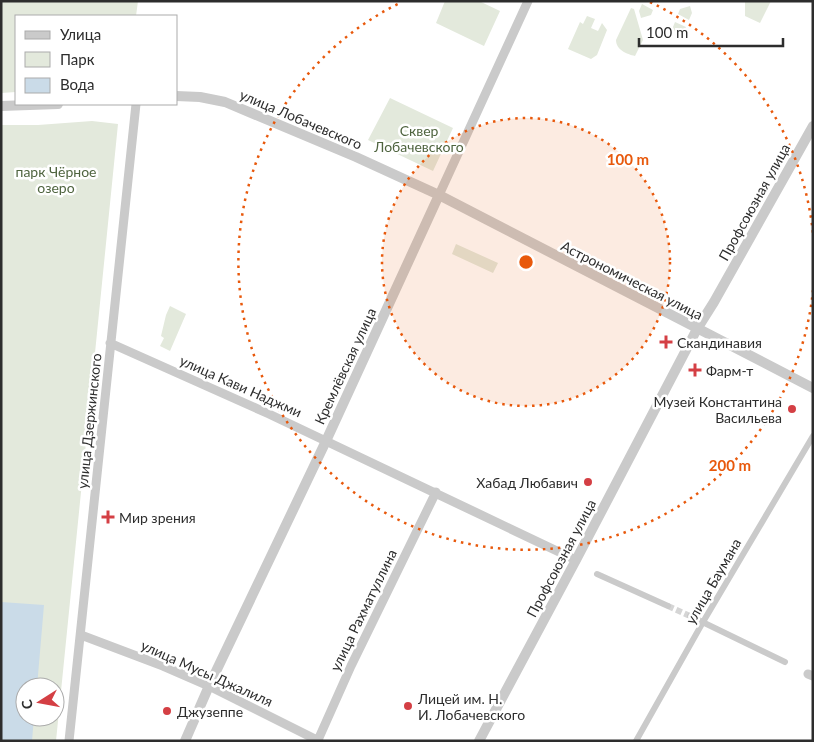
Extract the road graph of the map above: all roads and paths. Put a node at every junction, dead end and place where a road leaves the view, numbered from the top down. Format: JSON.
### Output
{"nodes":[{"id":1,"x":528,"y":1,"type":"edge"},
{"id":2,"x":178,"y":96,"type":"edge"},
{"id":3,"x":30,"y":105,"type":"edge"},
{"id":4,"x":136,"y":105,"type":"edge"},
{"id":5,"x":1,"y":106,"type":"edge"},
{"id":6,"x":813,"y":126,"type":"edge"},
{"id":7,"x":439,"y":195,"type":"junction"},
{"id":8,"x":697,"y":329,"type":"junction"},
{"id":9,"x":110,"y":343,"type":"junction"},
{"id":10,"x":813,"y":388,"type":"edge"},
{"id":11,"x":813,"y":436,"type":"edge"},
{"id":12,"x":326,"y":440,"type":"junction"},
{"id":13,"x":436,"y":492,"type":"junction"},
{"id":14,"x":576,"y":560,"type":"junction"},
{"id":15,"x":597,"y":574,"type":"dead end"},
{"id":16,"x":668,"y":606,"type":"tunnel mouth"},
{"id":17,"x":690,"y":616,"type":"tunnel mouth"},
{"id":18,"x":703,"y":622,"type":"junction"},
{"id":19,"x":81,"y":635,"type":"junction"},
{"id":20,"x":784,"y":662,"type":"dead end"},
{"id":21,"x":209,"y":686,"type":"junction"},
{"id":22,"x":318,"y":740,"type":"edge"},
{"id":23,"x":69,"y":741,"type":"edge"},
{"id":24,"x":186,"y":741,"type":"edge"},
{"id":25,"x":479,"y":741,"type":"edge"},
{"id":26,"x":636,"y":741,"type":"edge"}],
"edges":[{"from":1,"to":7,"type":"street","name":"Кремлёвская улица"},
{"from":2,"to":7,"type":"street","name":"улица Лобачевского"},
{"from":3,"to":5,"type":"street"},
{"from":4,"to":9,"type":"street","name":"улица Дзержинского"},
{"from":6,"to":8,"type":"street","name":"Профсоюзная улица"},
{"from":7,"to":8,"type":"street","name":"Астрономическая улица"},
{"from":7,"to":12,"type":"street","name":"Кремлёвская улица"},
{"from":8,"to":10,"type":"street","name":"Астрономическая улица"},
{"from":8,"to":14,"type":"street","name":"Профсоюзная улица"},
{"from":9,"to":12,"type":"street","name":"улица Кави Наджми"},
{"from":9,"to":19,"type":"street","name":"улица Дзержинского"},
{"from":11,"to":18,"type":"street","name":"улица Баумана"},
{"from":12,"to":13,"type":"street","name":"улица Кави Наджми"},
{"from":12,"to":21,"type":"street","name":"Кремлёвская улица"},
{"from":13,"to":14,"type":"street","name":"улица Кави Наджми"},
{"from":13,"to":22,"type":"street","name":"улица Рахматуллина"},
{"from":14,"to":25,"type":"street","name":"Профсоюзная улица"},
{"from":15,"to":16,"type":"street"},
{"from":17,"to":18,"type":"street"},
{"from":18,"to":20,"type":"street"},
{"from":18,"to":26,"type":"street","name":"улица Баумана"},
{"from":19,"to":21,"type":"street","name":"улица Мусы Джалиля"},
{"from":19,"to":23,"type":"street","name":"улица Дзержинского"},
{"from":21,"to":22,"type":"street","name":"улица Мусы Джалиля"},
{"from":21,"to":24,"type":"street","name":"Кремлёвская улица"}]}
